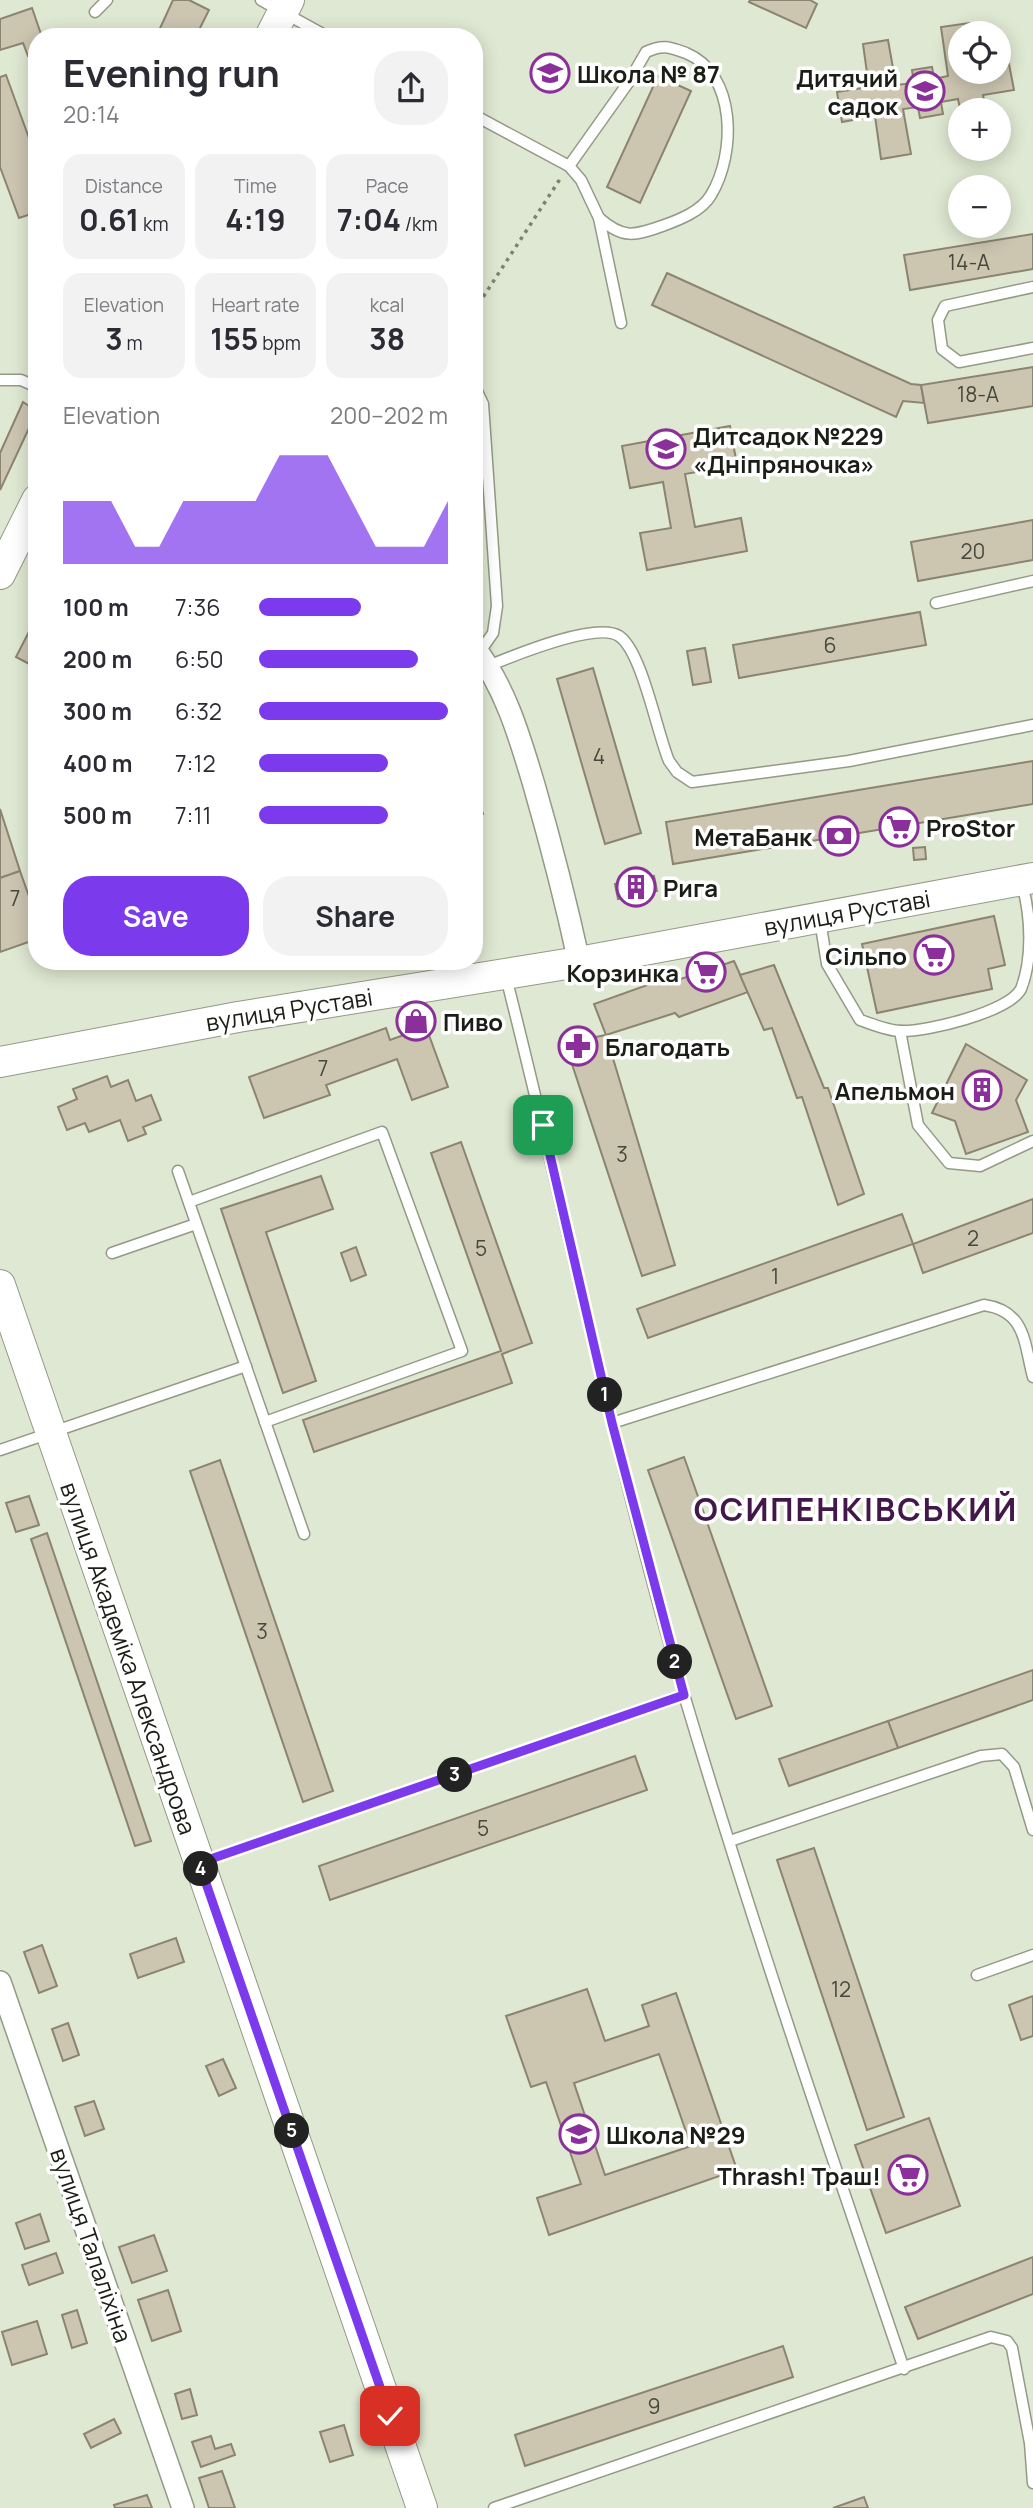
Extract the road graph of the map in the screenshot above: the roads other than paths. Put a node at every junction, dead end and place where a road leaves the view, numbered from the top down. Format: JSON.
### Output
{"nodes":[{"id":1,"x":107,"y":0,"type":"edge"},
{"id":2,"x":95,"y":12,"type":"dead end"},
{"id":3,"x":276,"y":12,"type":"edge"},
{"id":4,"x":309,"y":28,"type":"edge"},
{"id":5,"x":483,"y":120,"type":"edge"},
{"id":6,"x":569,"y":166,"type":"junction"},
{"id":7,"x":599,"y":218,"type":"junction"},
{"id":8,"x":1033,"y":287,"type":"edge"},
{"id":9,"x":621,"y":323,"type":"dead end"},
{"id":10,"x":1033,"y":348,"type":"edge"},
{"id":11,"x":0,"y":380,"type":"edge"},
{"id":12,"x":28,"y":383,"type":"edge"},
{"id":13,"x":483,"y":410,"type":"edge"},
{"id":14,"x":28,"y":518,"type":"edge"},
{"id":15,"x":0,"y":574,"type":"edge"},
{"id":16,"x":1033,"y":581,"type":"edge"},
{"id":17,"x":936,"y":603,"type":"dead end"},
{"id":18,"x":483,"y":650,"type":"edge"},
{"id":19,"x":483,"y":654,"type":"edge"},
{"id":20,"x":483,"y":661,"type":"edge"},
{"id":21,"x":1033,"y":724,"type":"edge"},
{"id":22,"x":1027,"y":879,"type":"edge"},
{"id":23,"x":820,"y":917,"type":"junction"},
{"id":24,"x":579,"y":962,"type":"junction"},
{"id":25,"x":506,"y":974,"type":"junction"},
{"id":26,"x":900,"y":1031,"type":"junction"},
{"id":27,"x":0,"y":1062,"type":"edge"},
{"id":28,"x":1033,"y":1141,"type":"edge"},
{"id":29,"x":178,"y":1171,"type":"dead end"},
{"id":30,"x":189,"y":1202,"type":"junction"},
{"id":31,"x":197,"y":1224,"type":"junction"},
{"id":32,"x":112,"y":1253,"type":"dead end"},
{"id":33,"x":0,"y":1285,"type":"edge"},
{"id":34,"x":246,"y":1366,"type":"junction"},
{"id":35,"x":1033,"y":1377,"type":"edge"},
{"id":36,"x":265,"y":1422,"type":"junction"},
{"id":37,"x":612,"y":1423,"type":"junction"},
{"id":38,"x":52,"y":1434,"type":"junction"},
{"id":39,"x":0,"y":1450,"type":"edge"},
{"id":40,"x":304,"y":1534,"type":"dead end"},
{"id":41,"x":684,"y":1695,"type":"junction"},
{"id":42,"x":1033,"y":1830,"type":"edge"},
{"id":43,"x":730,"y":1841,"type":"junction"},
{"id":44,"x":199,"y":1863,"type":"junction"},
{"id":45,"x":1033,"y":1955,"type":"edge"},
{"id":46,"x":977,"y":1975,"type":"dead end"},
{"id":47,"x":0,"y":1982,"type":"edge"},
{"id":48,"x":904,"y":2369,"type":"junction"},
{"id":49,"x":1033,"y":2483,"type":"edge"},
{"id":50,"x":183,"y":2508,"type":"edge"},
{"id":51,"x":422,"y":2508,"type":"edge"},
{"id":52,"x":494,"y":2508,"type":"edge"}],
"edges":[{"from":1,"to":2,"type":"lane"},
{"from":3,"to":4,"type":"lane"},
{"from":5,"to":6,"type":"lane"},
{"from":6,"to":7,"type":"lane"},
{"from":6,"to":7,"type":"lane"},
{"from":7,"to":9,"type":"lane"},
{"from":8,"to":10,"type":"lane"},
{"from":11,"to":12,"type":"lane"},
{"from":13,"to":18,"type":"lane"},
{"from":14,"to":15,"type":"street"},
{"from":16,"to":17,"type":"lane"},
{"from":19,"to":21,"type":"lane"},
{"from":20,"to":24,"type":"street"},
{"from":22,"to":23,"type":"street","name":"вулиця Руставі"},
{"from":22,"to":26,"type":"lane"},
{"from":23,"to":24,"type":"street","name":"вулиця Руставі"},
{"from":23,"to":26,"type":"lane"},
{"from":24,"to":25,"type":"street","name":"вулиця Руставі"},
{"from":25,"to":27,"type":"street","name":"вулиця Руставі"},
{"from":25,"to":37,"type":"lane"},
{"from":26,"to":28,"type":"lane"},
{"from":29,"to":30,"type":"lane"},
{"from":30,"to":31,"type":"lane"},
{"from":30,"to":36,"type":"lane"},
{"from":31,"to":32,"type":"lane"},
{"from":31,"to":34,"type":"lane"},
{"from":33,"to":38,"type":"street","name":"вулиця Академіка Александрова"},
{"from":34,"to":36,"type":"lane"},
{"from":34,"to":38,"type":"lane"},
{"from":35,"to":37,"type":"lane"},
{"from":36,"to":40,"type":"lane"},
{"from":37,"to":41,"type":"lane"},
{"from":38,"to":39,"type":"lane"},
{"from":38,"to":44,"type":"street","name":"вулиця Академіка Александрова"},
{"from":41,"to":43,"type":"lane"},
{"from":41,"to":44,"type":"lane"},
{"from":42,"to":43,"type":"lane"},
{"from":43,"to":48,"type":"lane"},
{"from":44,"to":51,"type":"street","name":"вулиця Академіка Александрова"},
{"from":45,"to":46,"type":"lane"},
{"from":47,"to":50,"type":"street","name":"вулиця Талаліхіна"},
{"from":48,"to":49,"type":"lane"},
{"from":48,"to":52,"type":"lane"}]}
